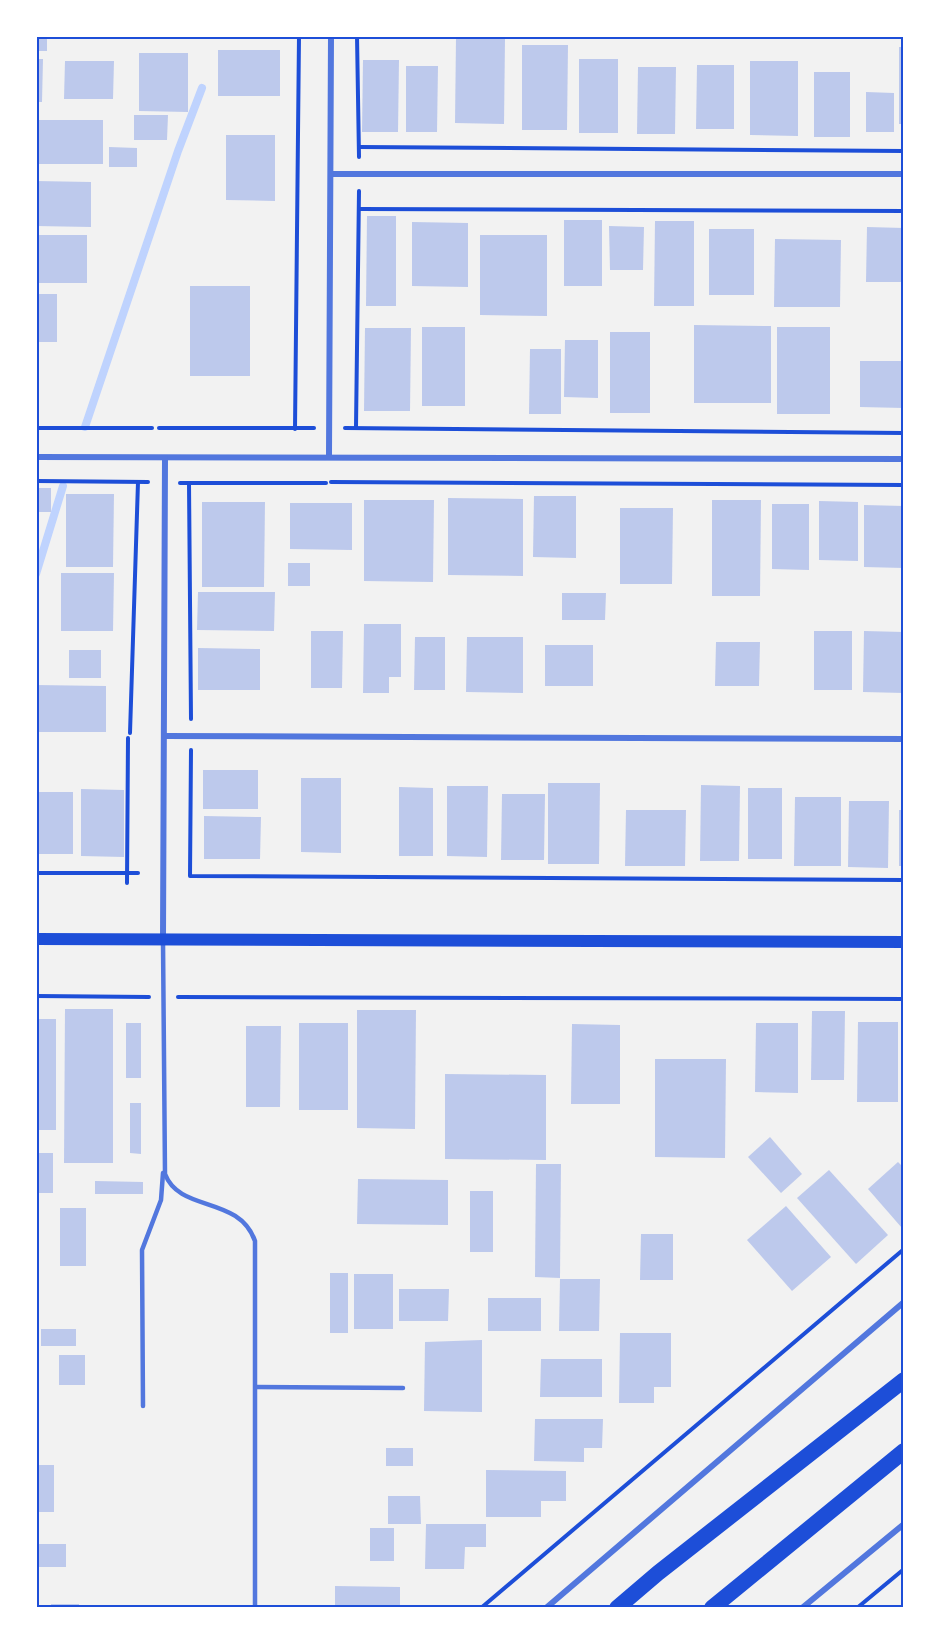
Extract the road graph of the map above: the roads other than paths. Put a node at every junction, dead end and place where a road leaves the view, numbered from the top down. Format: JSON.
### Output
{"nodes":[{"id":1,"x":331,"y":36,"type":"edge"},
{"id":2,"x":331,"y":174,"type":"junction"},
{"id":3,"x":904,"y":174,"type":"edge"},
{"id":4,"x":329,"y":456,"type":"junction"},
{"id":5,"x":36,"y":457,"type":"edge"},
{"id":6,"x":165,"y":458,"type":"junction"},
{"id":7,"x":904,"y":459,"type":"edge"},
{"id":8,"x":165,"y":736,"type":"junction"},
{"id":9,"x":904,"y":739,"type":"edge"},
{"id":10,"x":36,"y":939,"type":"edge"},
{"id":11,"x":163,"y":939,"type":"junction"},
{"id":12,"x":904,"y":942,"type":"edge"},
{"id":13,"x":163,"y":1160,"type":"junction"},
{"id":14,"x":904,"y":1302,"type":"edge"},
{"id":15,"x":904,"y":1380,"type":"edge"},
{"id":16,"x":256,"y":1387,"type":"junction"},
{"id":17,"x":403,"y":1388,"type":"dead end"},
{"id":18,"x":143,"y":1406,"type":"dead end"},
{"id":19,"x":904,"y":1451,"type":"edge"},
{"id":20,"x":904,"y":1524,"type":"edge"},
{"id":21,"x":255,"y":1608,"type":"edge"},
{"id":22,"x":546,"y":1608,"type":"edge"},
{"id":23,"x":617,"y":1608,"type":"edge"},
{"id":24,"x":712,"y":1608,"type":"edge"},
{"id":25,"x":802,"y":1608,"type":"edge"}],
"edges":[{"from":1,"to":2,"type":"street"},
{"from":2,"to":3,"type":"street"},
{"from":2,"to":4,"type":"street"},
{"from":4,"to":6,"type":"street"},
{"from":4,"to":7,"type":"street"},
{"from":5,"to":6,"type":"street"},
{"from":6,"to":8,"type":"street"},
{"from":8,"to":9,"type":"street"},
{"from":8,"to":11,"type":"street"},
{"from":10,"to":11,"type":"main road"},
{"from":11,"to":12,"type":"main road"},
{"from":11,"to":13,"type":"lane"},
{"from":13,"to":16,"type":"lane"},
{"from":13,"to":18,"type":"lane"},
{"from":14,"to":22,"type":"street"},
{"from":15,"to":23,"type":"highway"},
{"from":16,"to":17,"type":"lane"},
{"from":16,"to":21,"type":"lane"},
{"from":19,"to":24,"type":"highway"},
{"from":20,"to":25,"type":"street"}]}
